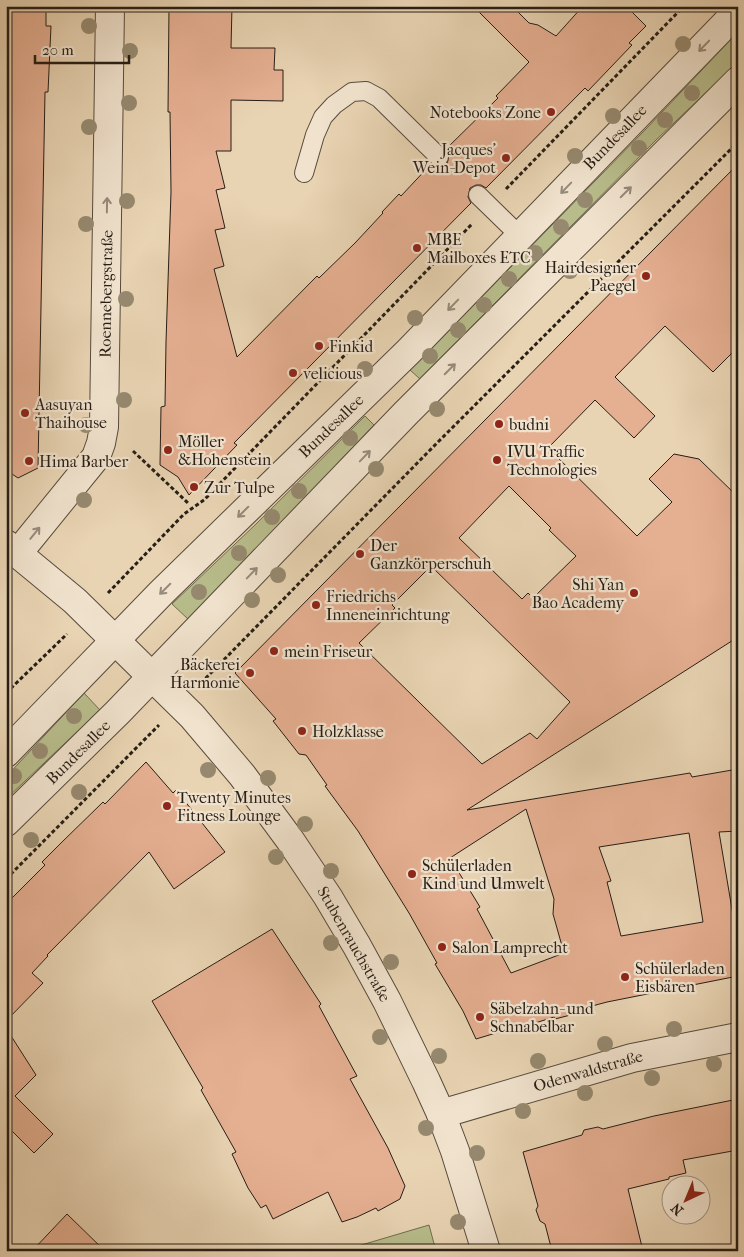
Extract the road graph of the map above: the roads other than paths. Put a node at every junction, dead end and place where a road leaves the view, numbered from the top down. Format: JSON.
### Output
{"nodes":[{"id":1,"x":110,"y":6,"type":"edge"},
{"id":2,"x":738,"y":11,"type":"edge"},
{"id":3,"x":738,"y":81,"type":"edge"},
{"id":4,"x":439,"y":157,"type":"dead end"},
{"id":5,"x":304,"y":173,"type":"dead end"},
{"id":6,"x":478,"y":195,"type":"dead end"},
{"id":7,"x":520,"y":236,"type":"junction"},
{"id":8,"x":10,"y":550,"type":"edge"},
{"id":9,"x":115,"y":640,"type":"junction"},
{"id":10,"x":152,"y":677,"type":"junction"},
{"id":11,"x":6,"y":753,"type":"edge"},
{"id":12,"x":6,"y":822,"type":"edge"},
{"id":13,"x":738,"y":1037,"type":"edge"},
{"id":14,"x":441,"y":1114,"type":"junction"},
{"id":15,"x":486,"y":1251,"type":"edge"}],
"edges":[{"from":8,"to":1,"type":"street","name":"Roennebergstraße","one_way":true},
{"from":2,"to":7,"type":"street","name":"Bundesallee","one_way":true},
{"from":10,"to":3,"type":"street","name":"Bundesallee","one_way":true},
{"from":4,"to":5,"type":"lane"},
{"from":6,"to":7,"type":"lane"},
{"from":7,"to":9,"type":"street","name":"Bundesallee","one_way":true},
{"from":8,"to":9,"type":"street","name":"Stubenrauchstraße"},
{"from":9,"to":10,"type":"street","name":"Stubenrauchstraße"},
{"from":9,"to":11,"type":"street","name":"Bundesallee"},
{"from":10,"to":12,"type":"street","name":"Bundesallee"},
{"from":10,"to":14,"type":"street","name":"Stubenrauchstraße"},
{"from":13,"to":14,"type":"street","name":"Odenwaldstraße"},
{"from":14,"to":15,"type":"street","name":"Stubenrauchstraße"}]}
